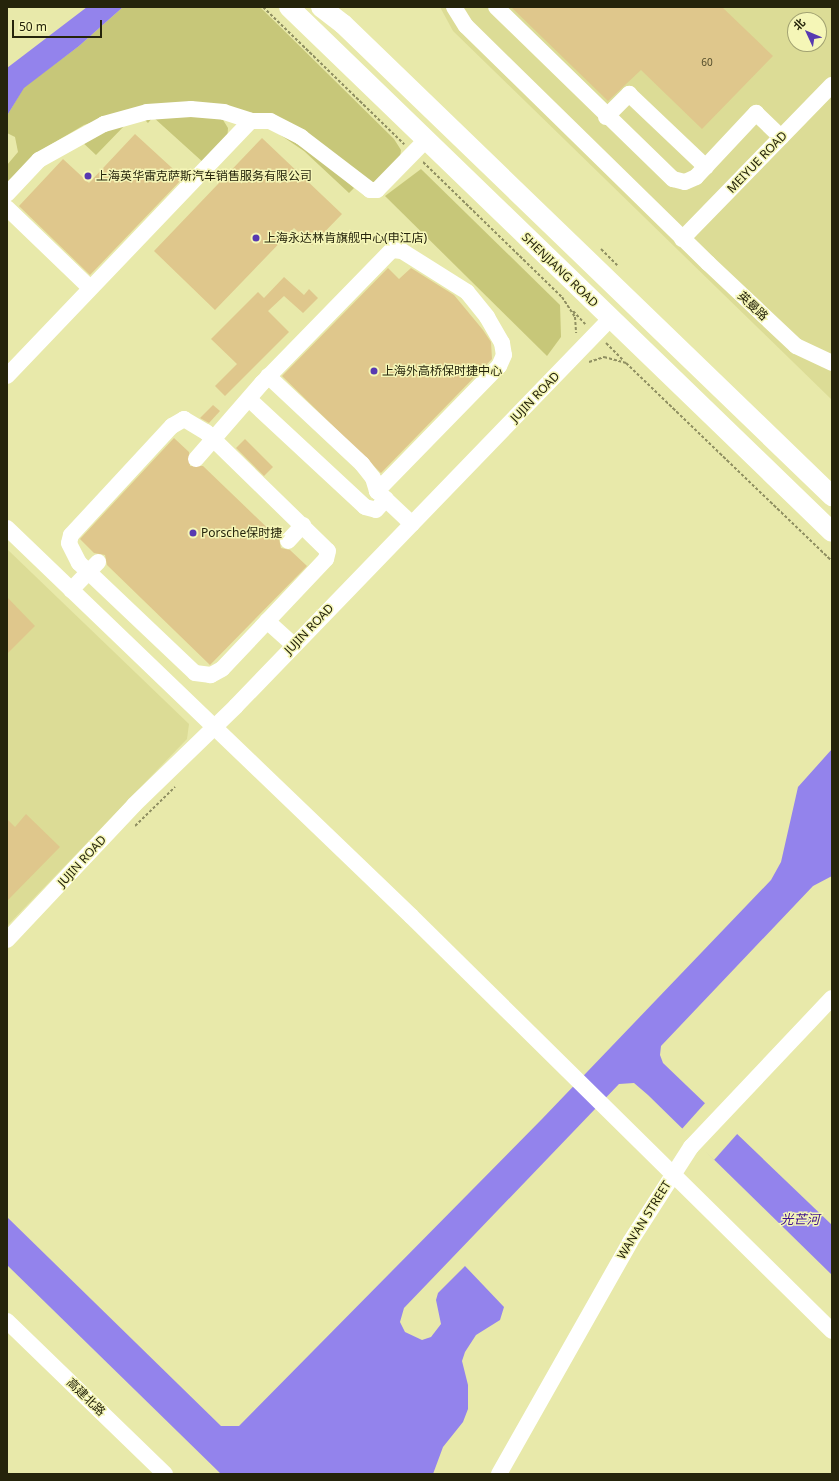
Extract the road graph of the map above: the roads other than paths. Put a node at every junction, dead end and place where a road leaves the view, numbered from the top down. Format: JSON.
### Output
{"nodes":[{"id":1,"x":289,"y":7,"type":"edge"},
{"id":2,"x":321,"y":7,"type":"edge"},
{"id":3,"x":454,"y":7,"type":"edge"},
{"id":4,"x":496,"y":7,"type":"edge"},
{"id":5,"x":832,"y":85,"type":"edge"},
{"id":6,"x":606,"y":117,"type":"junction"},
{"id":7,"x":251,"y":122,"type":"junction"},
{"id":8,"x":781,"y":136,"type":"junction"},
{"id":9,"x":425,"y":141,"type":"junction"},
{"id":10,"x":706,"y":167,"type":"junction"},
{"id":11,"x":7,"y":194,"type":"edge"},
{"id":12,"x":7,"y":208,"type":"edge"},
{"id":13,"x":682,"y":239,"type":"junction"},
{"id":14,"x":90,"y":288,"type":"junction"},
{"id":15,"x":611,"y":318,"type":"junction"},
{"id":16,"x":832,"y":363,"type":"edge"},
{"id":17,"x":7,"y":376,"type":"edge"},
{"id":18,"x":268,"y":376,"type":"junction"},
{"id":19,"x":250,"y":400,"type":"junction"},
{"id":20,"x":213,"y":439,"type":"junction"},
{"id":21,"x":196,"y":459,"type":"dead end"},
{"id":22,"x":382,"y":495,"type":"junction"},
{"id":23,"x":832,"y":496,"type":"edge"},
{"id":24,"x":412,"y":524,"type":"junction"},
{"id":25,"x":303,"y":525,"type":"junction"},
{"id":26,"x":7,"y":528,"type":"edge"},
{"id":27,"x":832,"y":532,"type":"edge"},
{"id":28,"x":288,"y":541,"type":"dead end"},
{"id":29,"x":93,"y":567,"type":"junction"},
{"id":30,"x":71,"y":590,"type":"junction"},
{"id":31,"x":267,"y":621,"type":"junction"},
{"id":32,"x":289,"y":641,"type":"dead end"},
{"id":33,"x":212,"y":726,"type":"junction"},
{"id":34,"x":7,"y":940,"type":"edge"},
{"id":35,"x":832,"y":998,"type":"edge"},
{"id":36,"x":674,"y":1174,"type":"junction"},
{"id":37,"x":7,"y":1321,"type":"edge"},
{"id":38,"x":832,"y":1331,"type":"edge"},
{"id":39,"x":165,"y":1474,"type":"edge"},
{"id":40,"x":499,"y":1474,"type":"edge"}],
"edges":[{"from":1,"to":9,"type":"main road","name":"SHENJIANG ROAD"},
{"from":2,"to":23,"type":"main road"},
{"from":3,"to":13,"type":"street","name":"英曼路"},
{"from":4,"to":6,"type":"street"},
{"from":5,"to":8,"type":"street","name":"MEIYUE ROAD"},
{"from":6,"to":10,"type":"street"},
{"from":6,"to":10,"type":"street"},
{"from":7,"to":9,"type":"street"},
{"from":7,"to":11,"type":"street"},
{"from":7,"to":14,"type":"street"},
{"from":8,"to":10,"type":"street"},
{"from":8,"to":13,"type":"street","name":"MEIYUE ROAD"},
{"from":9,"to":15,"type":"main road","name":"SHENJIANG ROAD"},
{"from":12,"to":14,"type":"street"},
{"from":13,"to":16,"type":"street","name":"英曼路"},
{"from":14,"to":17,"type":"street"},
{"from":15,"to":24,"type":"street","name":"JUJIN ROAD"},
{"from":15,"to":27,"type":"main road","name":"SHENJIANG ROAD"},
{"from":18,"to":19,"type":"street"},
{"from":18,"to":22,"type":"street"},
{"from":18,"to":22,"type":"street"},
{"from":19,"to":20,"type":"street"},
{"from":19,"to":22,"type":"street"},
{"from":20,"to":21,"type":"street"},
{"from":20,"to":25,"type":"street"},
{"from":20,"to":29,"type":"street"},
{"from":22,"to":24,"type":"street"},
{"from":24,"to":33,"type":"street","name":"JUJIN ROAD"},
{"from":25,"to":28,"type":"street"},
{"from":25,"to":31,"type":"street"},
{"from":26,"to":30,"type":"street"},
{"from":29,"to":30,"type":"street"},
{"from":29,"to":31,"type":"street"},
{"from":30,"to":33,"type":"street"},
{"from":31,"to":32,"type":"street"},
{"from":33,"to":34,"type":"street","name":"JUJIN ROAD"},
{"from":33,"to":36,"type":"street"},
{"from":35,"to":36,"type":"street","name":"WAN'AN STREET"},
{"from":36,"to":38,"type":"street"},
{"from":36,"to":40,"type":"street","name":"WAN'AN STREET"},
{"from":37,"to":39,"type":"street","name":"高建北路"}]}
